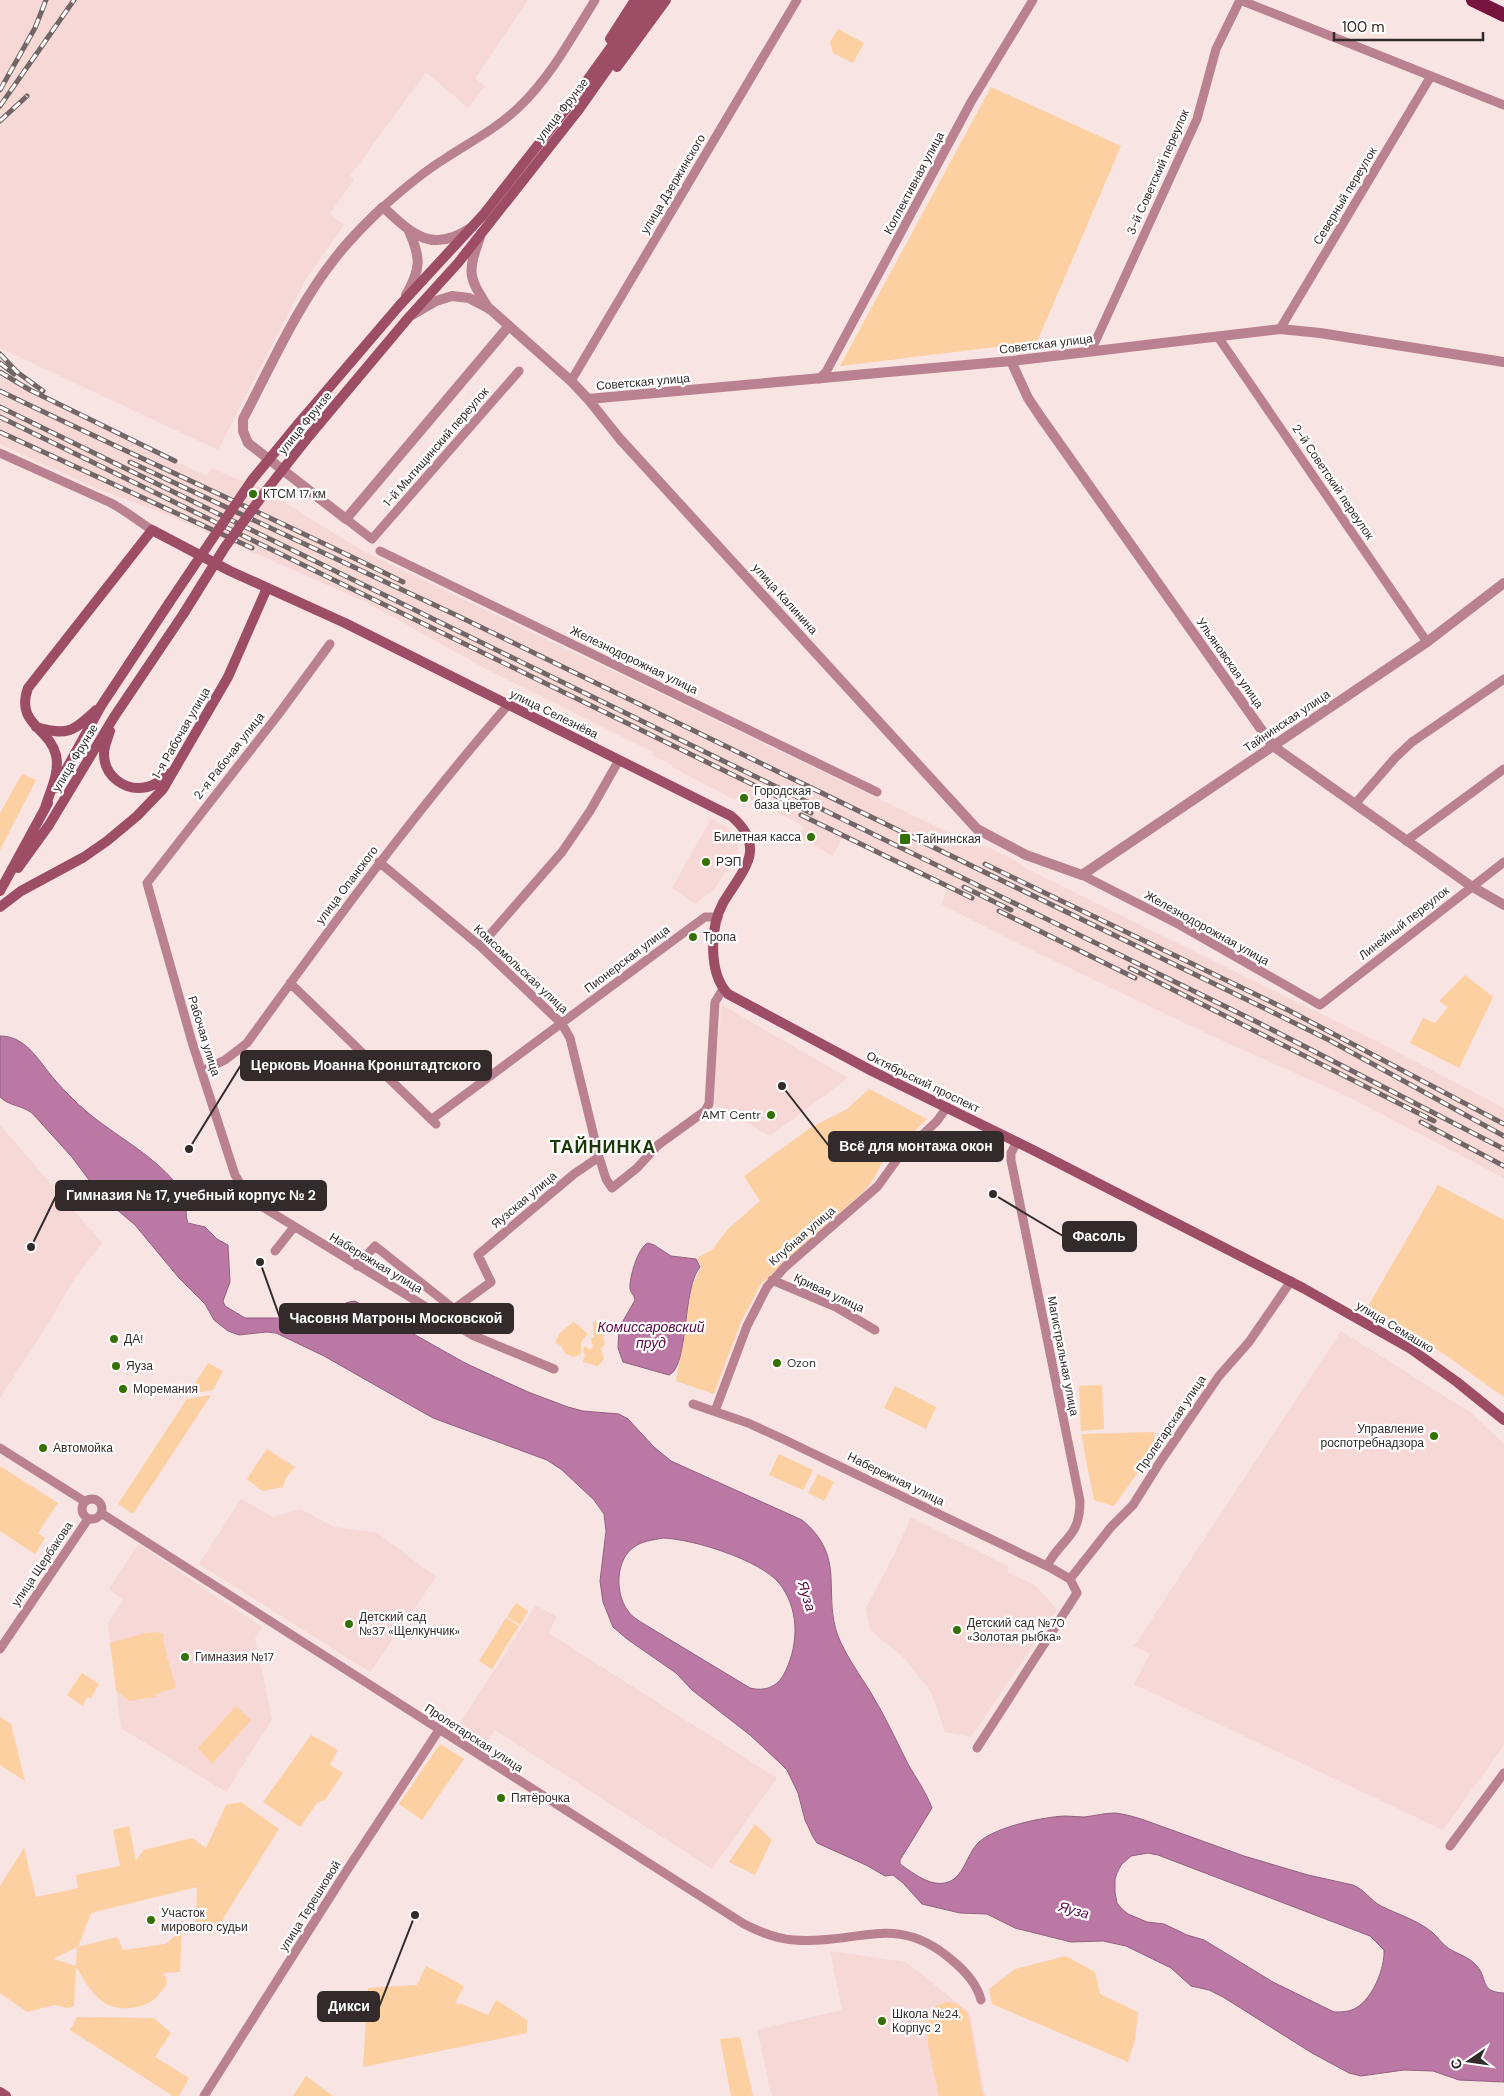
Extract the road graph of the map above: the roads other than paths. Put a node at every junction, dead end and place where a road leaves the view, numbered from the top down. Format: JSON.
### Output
{"nodes":[{"id":1,"x":596,"y":0,"type":"edge"},
{"id":2,"x":634,"y":0,"type":"edge"},
{"id":3,"x":645,"y":0,"type":"edge"},
{"id":4,"x":656,"y":0,"type":"edge"},
{"id":5,"x":666,"y":0,"type":"edge"},
{"id":6,"x":796,"y":0,"type":"edge"},
{"id":7,"x":1032,"y":0,"type":"edge"},
{"id":8,"x":1240,"y":0,"type":"edge"},
{"id":9,"x":1473,"y":0,"type":"edge"},
{"id":10,"x":1504,"y":15,"type":"edge"},
{"id":11,"x":1431,"y":76,"type":"junction"},
{"id":12,"x":570,"y":104,"type":"junction"},
{"id":13,"x":1504,"y":105,"type":"edge"},
{"id":14,"x":577,"y":112,"type":"junction"},
{"id":15,"x":383,"y":207,"type":"junction"},
{"id":16,"x":478,"y":228,"type":"junction"},
{"id":17,"x":409,"y":231,"type":"junction"},
{"id":18,"x":399,"y":306,"type":"junction"},
{"id":19,"x":490,"y":310,"type":"junction"},
{"id":20,"x":409,"y":317,"type":"junction"},
{"id":21,"x":508,"y":327,"type":"junction"},
{"id":22,"x":1280,"y":329,"type":"junction"},
{"id":23,"x":1218,"y":337,"type":"junction"},
{"id":24,"x":1091,"y":351,"type":"junction"},
{"id":25,"x":1011,"y":361,"type":"junction"},
{"id":26,"x":1504,"y":362,"type":"edge"},
{"id":27,"x":519,"y":372,"type":"dead end"},
{"id":28,"x":820,"y":379,"type":"junction"},
{"id":29,"x":571,"y":381,"type":"junction"},
{"id":30,"x":588,"y":399,"type":"junction"},
{"id":31,"x":0,"y":453,"type":"edge"},
{"id":32,"x":346,"y":520,"type":"junction"},
{"id":33,"x":152,"y":530,"type":"junction"},
{"id":34,"x":380,"y":550,"type":"dead end"},
{"id":35,"x":1504,"y":583,"type":"edge"},
{"id":36,"x":267,"y":588,"type":"junction"},
{"id":37,"x":1427,"y":642,"type":"junction"},
{"id":38,"x":330,"y":644,"type":"dead end"},
{"id":39,"x":1504,"y":679,"type":"edge"},
{"id":40,"x":101,"y":706,"type":"junction"},
{"id":41,"x":508,"y":706,"type":"junction"},
{"id":42,"x":114,"y":717,"type":"junction"},
{"id":43,"x":35,"y":727,"type":"junction"},
{"id":44,"x":1273,"y":746,"type":"junction"},
{"id":45,"x":619,"y":760,"type":"junction"},
{"id":46,"x":1504,"y":769,"type":"edge"},
{"id":47,"x":173,"y":771,"type":"junction"},
{"id":48,"x":877,"y":792,"type":"dead end"},
{"id":49,"x":1355,"y":804,"type":"junction"},
{"id":50,"x":45,"y":808,"type":"junction"},
{"id":51,"x":1406,"y":841,"type":"junction"},
{"id":52,"x":379,"y":862,"type":"junction"},
{"id":53,"x":1504,"y":862,"type":"edge"},
{"id":54,"x":1082,"y":875,"type":"junction"},
{"id":55,"x":148,"y":884,"type":"joint"},
{"id":56,"x":1471,"y":886,"type":"junction"},
{"id":57,"x":2,"y":887,"type":"edge"},
{"id":58,"x":1504,"y":905,"type":"edge"},
{"id":59,"x":0,"y":908,"type":"edge"},
{"id":60,"x":718,"y":917,"type":"junction"},
{"id":61,"x":480,"y":946,"type":"junction"},
{"id":62,"x":290,"y":983,"type":"junction"},
{"id":63,"x":723,"y":989,"type":"junction"},
{"id":64,"x":1320,"y":1005,"type":"joint"},
{"id":65,"x":562,"y":1024,"type":"junction"},
{"id":66,"x":202,"y":1071,"type":"junction"},
{"id":67,"x":946,"y":1108,"type":"junction"},
{"id":68,"x":1016,"y":1142,"type":"junction"},
{"id":69,"x":599,"y":1157,"type":"junction"},
{"id":70,"x":294,"y":1227,"type":"junction"},
{"id":71,"x":275,"y":1251,"type":"dead end"},
{"id":72,"x":357,"y":1266,"type":"junction"},
{"id":73,"x":1265,"y":1268,"type":"joint"},
{"id":74,"x":772,"y":1280,"type":"junction"},
{"id":75,"x":1291,"y":1281,"type":"junction"},
{"id":76,"x":875,"y":1330,"type":"dead end"},
{"id":77,"x":554,"y":1369,"type":"dead end"},
{"id":78,"x":693,"y":1404,"type":"dead end"},
{"id":79,"x":715,"y":1411,"type":"junction"},
{"id":80,"x":1504,"y":1420,"type":"edge"},
{"id":81,"x":0,"y":1448,"type":"edge"},
{"id":82,"x":84,"y":1501,"type":"junction"},
{"id":83,"x":102,"y":1513,"type":"junction"},
{"id":84,"x":88,"y":1519,"type":"junction"},
{"id":85,"x":1047,"y":1566,"type":"junction"},
{"id":86,"x":1070,"y":1579,"type":"junction"},
{"id":87,"x":0,"y":1649,"type":"edge"},
{"id":88,"x":439,"y":1730,"type":"junction"},
{"id":89,"x":977,"y":1748,"type":"dead end"},
{"id":90,"x":1504,"y":1773,"type":"edge"},
{"id":91,"x":1450,"y":1846,"type":"dead end"},
{"id":92,"x":981,"y":2000,"type":"dead end"},
{"id":93,"x":0,"y":2092,"type":"edge"},
{"id":94,"x":6,"y":2096,"type":"edge"},
{"id":95,"x":204,"y":2096,"type":"edge"}],
"edges":[{"from":1,"to":15,"type":"street"},
{"from":2,"to":12,"type":"main road"},
{"from":3,"to":12,"type":"main road","name":"улица Фрунзе"},
{"from":4,"to":14,"type":"main road","name":"улица Фрунзе"},
{"from":5,"to":14,"type":"main road"},
{"from":6,"to":29,"type":"street","name":"улица Дзержинского"},
{"from":7,"to":28,"type":"street","name":"Коллективная улица"},
{"from":8,"to":11,"type":"street"},
{"from":8,"to":24,"type":"street","name":"3-й Советский переулок"},
{"from":9,"to":10,"type":"highway"},
{"from":11,"to":13,"type":"street"},
{"from":11,"to":22,"type":"street","name":"Северный переулок"},
{"from":12,"to":16,"type":"main road","name":"улица Фрунзе"},
{"from":14,"to":16,"type":"main road","name":"улица Фрунзе"},
{"from":15,"to":17,"type":"street"},
{"from":15,"to":32,"type":"street"},
{"from":16,"to":17,"type":"street"},
{"from":16,"to":18,"type":"main road","name":"улица Фрунзе"},
{"from":16,"to":19,"type":"street"},
{"from":16,"to":20,"type":"main road","name":"улица Фрунзе"},
{"from":17,"to":18,"type":"street"},
{"from":18,"to":40,"type":"main road","name":"улица Фрунзе","bridge":true},
{"from":19,"to":20,"type":"street"},
{"from":19,"to":21,"type":"street","name":"улица Калинина"},
{"from":20,"to":42,"type":"main road","name":"улица Фрунзе","bridge":true},
{"from":21,"to":29,"type":"street","name":"улица Калинина"},
{"from":21,"to":32,"type":"street"},
{"from":22,"to":23,"type":"street","name":"Советская улица"},
{"from":22,"to":26,"type":"street","name":"Советская улица"},
{"from":23,"to":24,"type":"street","name":"Советская улица"},
{"from":23,"to":37,"type":"street","name":"2-й Советский переулок"},
{"from":24,"to":25,"type":"street","name":"Советская улица"},
{"from":25,"to":28,"type":"street","name":"Советская улица"},
{"from":25,"to":44,"type":"street","name":"Ульяновская улица"},
{"from":27,"to":32,"type":"street","name":"1-й Мытищинский переулок"},
{"from":28,"to":30,"type":"street","name":"Советская улица"},
{"from":29,"to":30,"type":"street","name":"улица Калинина"},
{"from":30,"to":54,"type":"street","name":"улица Калинина"},
{"from":31,"to":33,"type":"street"},
{"from":33,"to":36,"type":"main road","name":"улица Селезнёва"},
{"from":33,"to":43,"type":"main road"},
{"from":34,"to":48,"type":"street","name":"Железнодорожная улица"},
{"from":35,"to":37,"type":"street","name":"Тайнинская улица"},
{"from":36,"to":41,"type":"main road","name":"улица Селезнёва"},
{"from":36,"to":47,"type":"main road","name":"1-я Рабочая улица"},
{"from":37,"to":44,"type":"street","name":"Тайнинская улица"},
{"from":38,"to":55,"type":"street","name":"2-я Рабочая улица"},
{"from":39,"to":49,"type":"street"},
{"from":40,"to":43,"type":"main road"},
{"from":40,"to":50,"type":"main road","name":"улица Фрунзе"},
{"from":41,"to":45,"type":"main road","name":"улица Селезнёва"},
{"from":41,"to":52,"type":"street","name":"улица Опанского"},
{"from":42,"to":47,"type":"main road"},
{"from":42,"to":57,"type":"main road","name":"улица Фрунзе"},
{"from":43,"to":50,"type":"main road"},
{"from":44,"to":49,"type":"street","name":"Ульяновская улица"},
{"from":44,"to":54,"type":"street","name":"Тайнинская улица"},
{"from":45,"to":60,"type":"main road","name":"улица Селезнёва"},
{"from":45,"to":61,"type":"street"},
{"from":46,"to":51,"type":"street"},
{"from":47,"to":59,"type":"main road","name":"1-я Рабочая улица"},
{"from":49,"to":51,"type":"street","name":"Ульяновская улица"},
{"from":50,"to":57,"type":"main road","name":"улица Фрунзе"},
{"from":51,"to":56,"type":"street","name":"Ульяновская улица"},
{"from":52,"to":61,"type":"street","name":"Комсомольская улица"},
{"from":52,"to":62,"type":"street","name":"улица Опанского"},
{"from":53,"to":56,"type":"street","name":"Линейный переулок"},
{"from":54,"to":64,"type":"street","name":"Железнодорожная улица"},
{"from":55,"to":66,"type":"street","name":"Рабочая улица"},
{"from":56,"to":58,"type":"street","name":"Ульяновская улица"},
{"from":56,"to":64,"type":"street","name":"Линейный переулок"},
{"from":60,"to":63,"type":"main road"},
{"from":60,"to":65,"type":"street","name":"Пионерская улица"},
{"from":61,"to":65,"type":"street","name":"Комсомольская улица"},
{"from":62,"to":65,"type":"street","name":"Пионерская улица"},
{"from":62,"to":66,"type":"street","name":"улица Опанского"},
{"from":63,"to":67,"type":"main road","name":"Октябрьский проспект"},
{"from":63,"to":69,"type":"street"},
{"from":65,"to":69,"type":"street","name":"Комсомольская улица"},
{"from":66,"to":70,"type":"street","name":"Рабочая улица"},
{"from":67,"to":68,"type":"main road","name":"Октябрьский проспект"},
{"from":67,"to":74,"type":"street","name":"Клубная улица"},
{"from":68,"to":73,"type":"main road","name":"Октябрьский проспект"},
{"from":68,"to":85,"type":"street","name":"Магистральная улица"},
{"from":69,"to":72,"type":"street","name":"Яузская улица"},
{"from":70,"to":71,"type":"street"},
{"from":70,"to":72,"type":"street","name":"Набережная улица"},
{"from":72,"to":77,"type":"street","name":"Набережная улица"},
{"from":73,"to":75,"type":"main road","name":"улица Семашко"},
{"from":74,"to":76,"type":"street","name":"Кривая улица"},
{"from":74,"to":79,"type":"street","name":"Клубная улица"},
{"from":75,"to":80,"type":"main road","name":"улица Семашко"},
{"from":75,"to":86,"type":"street","name":"Пролетарская улица"},
{"from":78,"to":79,"type":"street","name":"Набережная улица"},
{"from":79,"to":85,"type":"street","name":"Набережная улица"},
{"from":81,"to":82,"type":"street"},
{"from":82,"to":83,"type":"street"},
{"from":82,"to":84,"type":"street"},
{"from":83,"to":84,"type":"street"},
{"from":83,"to":88,"type":"street","name":"Пролетарская улица"},
{"from":84,"to":87,"type":"street","name":"улица Щербакова"},
{"from":85,"to":86,"type":"street","name":"Набережная улица"},
{"from":86,"to":89,"type":"street"},
{"from":88,"to":92,"type":"street","name":"Пролетарская улица"},
{"from":88,"to":95,"type":"street","name":"улица Терешковой"},
{"from":90,"to":91,"type":"street"},
{"from":93,"to":94,"type":"main road"}]}
